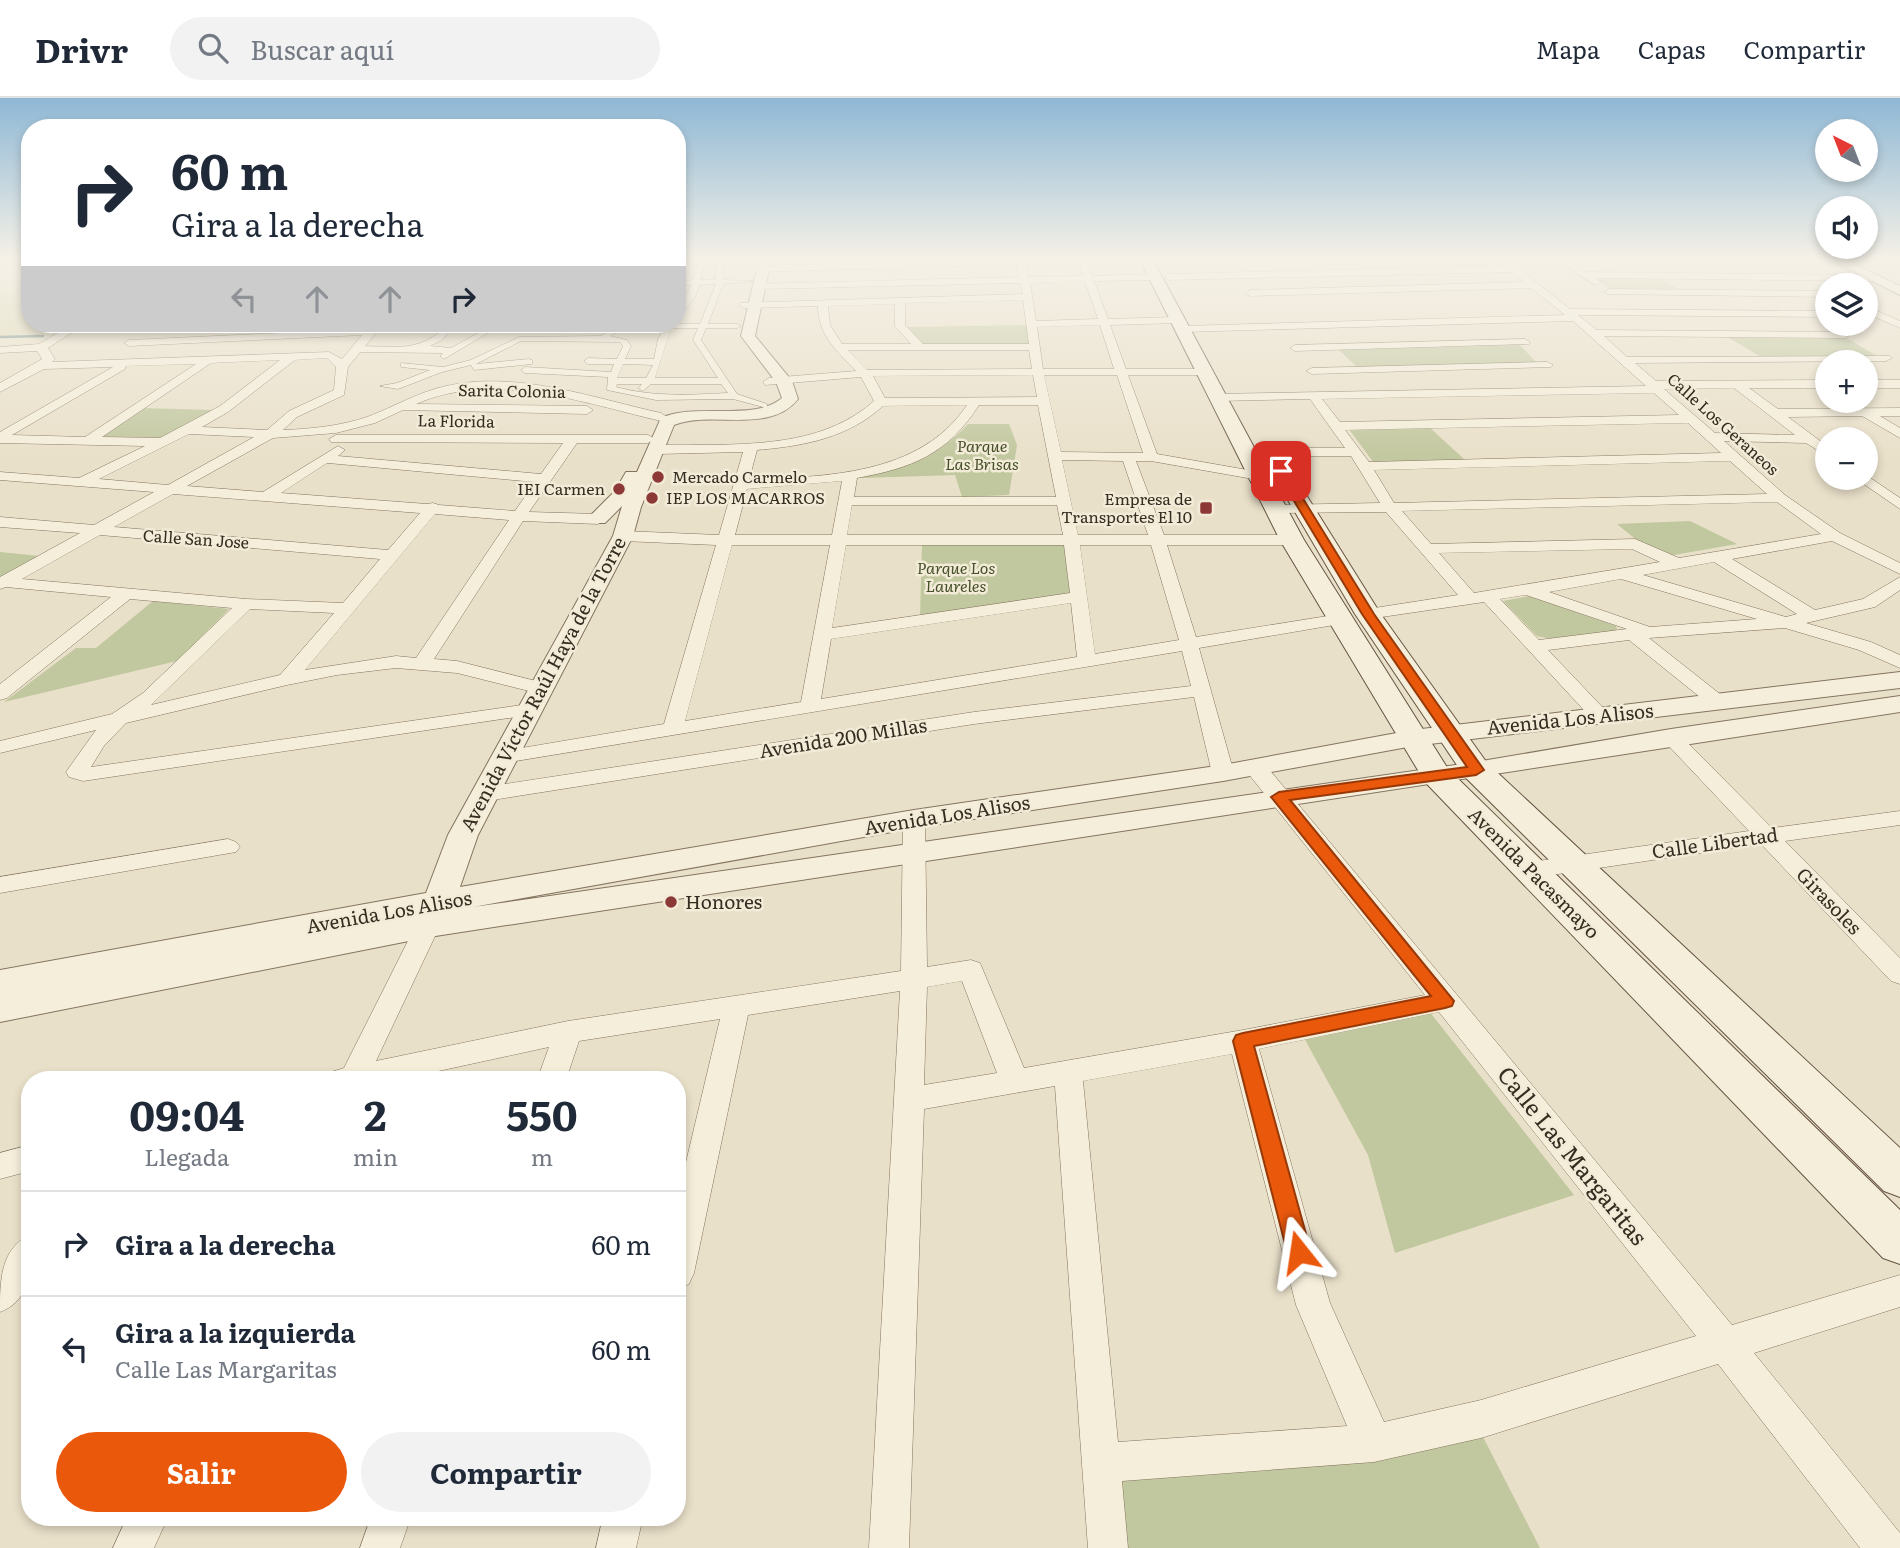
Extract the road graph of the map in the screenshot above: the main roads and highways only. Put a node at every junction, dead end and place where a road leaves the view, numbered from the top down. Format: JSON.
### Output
{"nodes":[{"id":1,"x":1187,"y":328,"type":"edge"},
{"id":2,"x":1187,"y":328,"type":"edge"},
{"id":3,"x":1900,"y":1177,"type":"edge"},
{"id":4,"x":1900,"y":1242,"type":"edge"}],
"edges":[{"from":1,"to":4,"type":"main road","name":"Avenida Pacasmayo"},
{"from":2,"to":3,"type":"main road","name":"Avenida Pacasmayo"}]}
